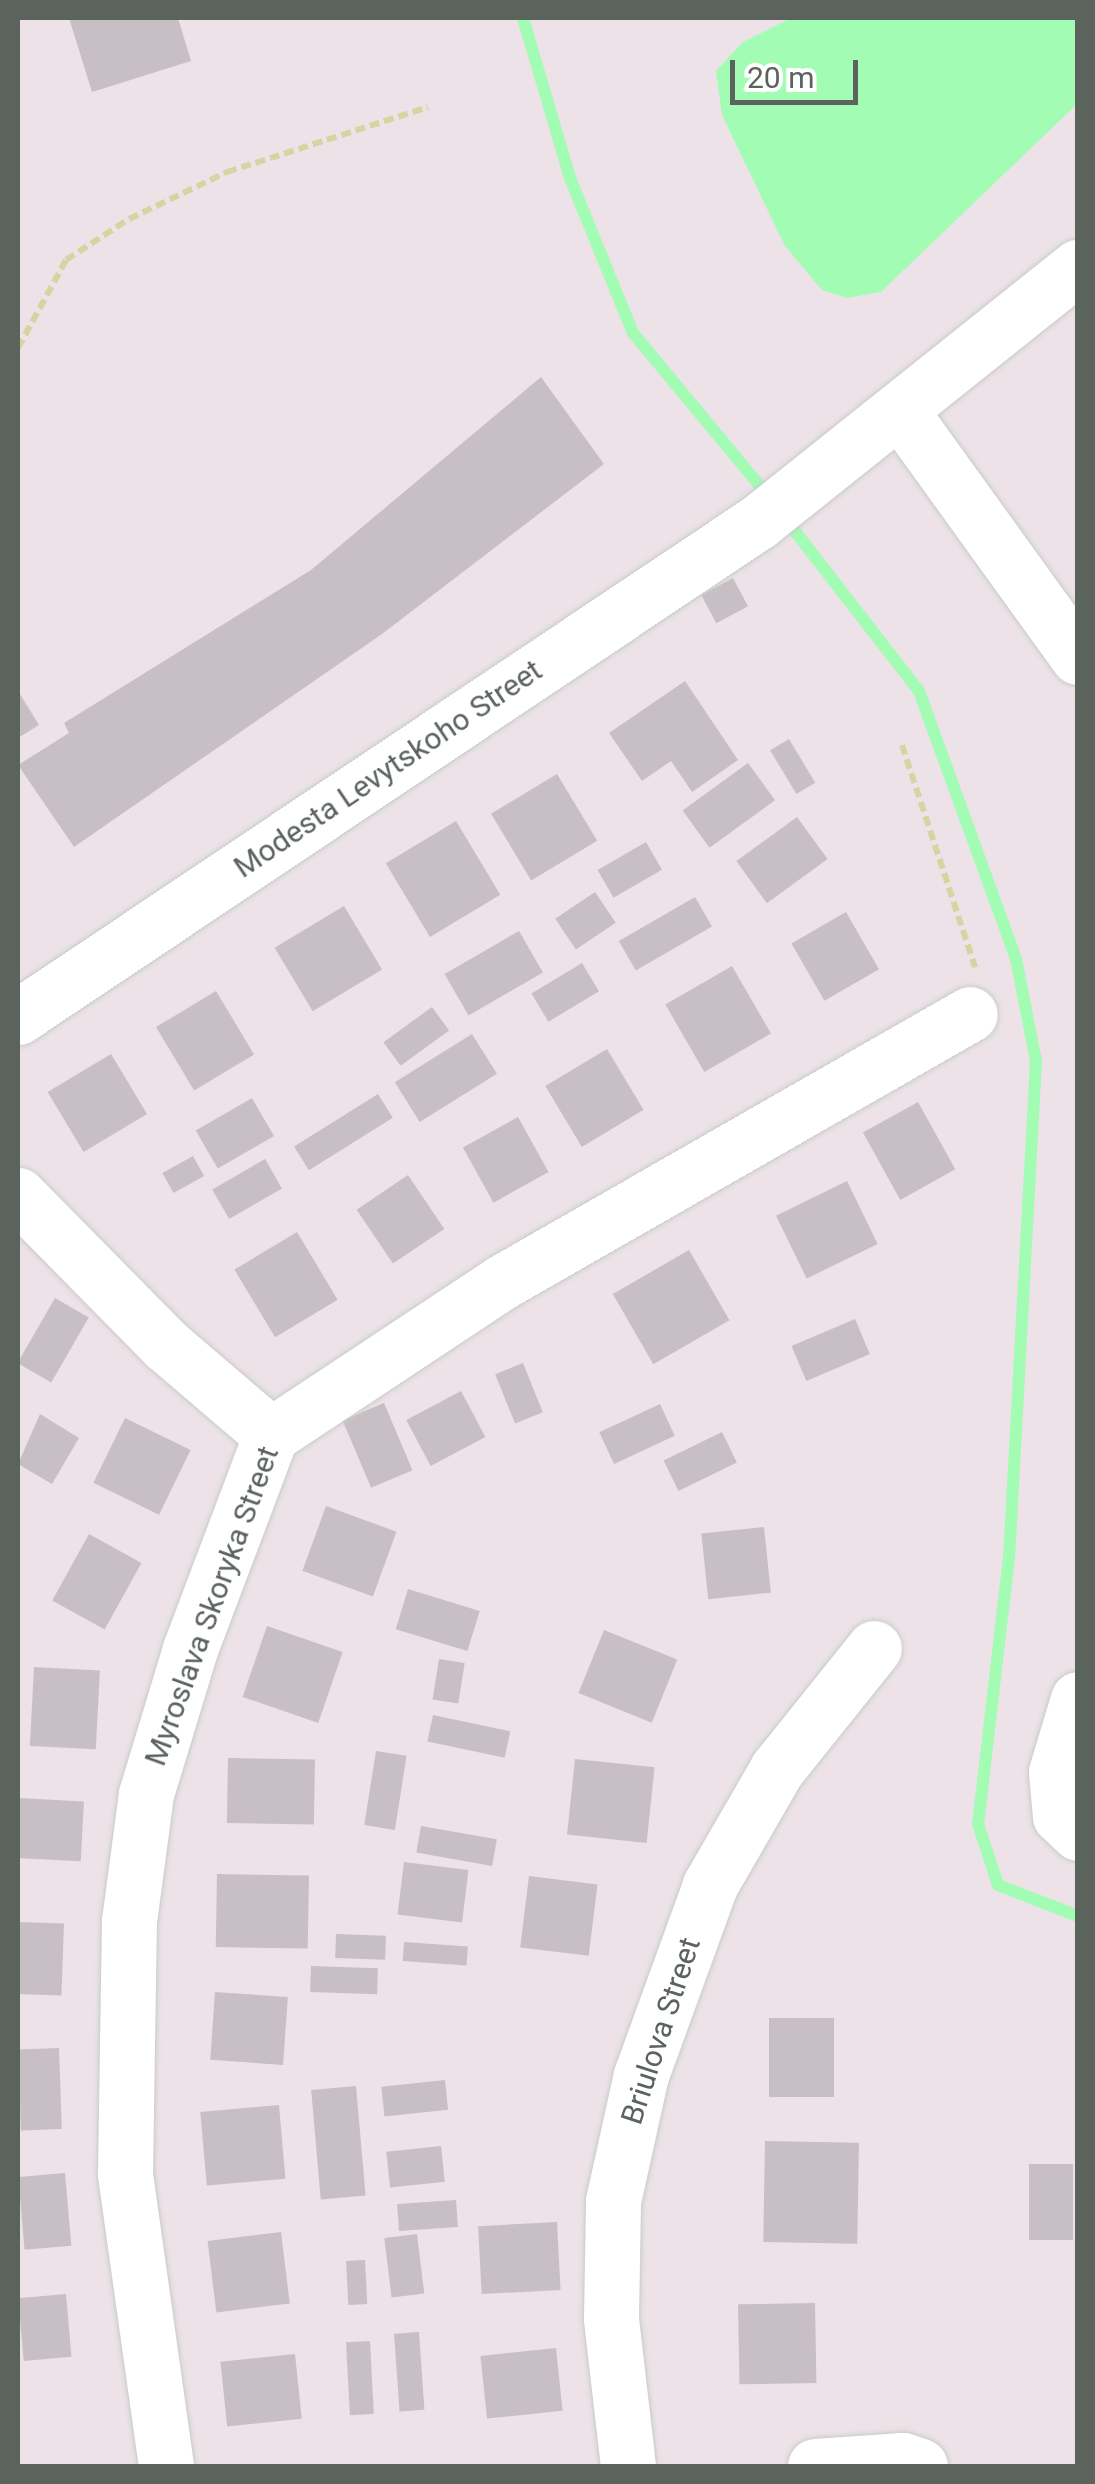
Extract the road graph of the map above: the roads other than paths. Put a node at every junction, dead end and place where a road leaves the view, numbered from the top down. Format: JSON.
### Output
{"nodes":[{"id":1,"x":1078,"y":267,"type":"edge"},
{"id":2,"x":901,"y":412,"type":"junction"},
{"id":3,"x":1078,"y":657,"type":"edge"},
{"id":4,"x":970,"y":1014,"type":"road end"},
{"id":5,"x":18,"y":1017,"type":"edge"},
{"id":6,"x":18,"y":1195,"type":"edge"},
{"id":7,"x":270,"y":1436,"type":"junction"},
{"id":8,"x":874,"y":1648,"type":"dead end"},
{"id":9,"x":1078,"y":1699,"type":"edge"},
{"id":10,"x":1078,"y":1833,"type":"edge"},
{"id":11,"x":166,"y":2466,"type":"edge"},
{"id":12,"x":628,"y":2466,"type":"edge"},
{"id":13,"x":815,"y":2466,"type":"edge"},
{"id":14,"x":920,"y":2466,"type":"edge"}],
"edges":[{"from":1,"to":2,"type":"street"},
{"from":2,"to":3,"type":"street"},
{"from":2,"to":5,"type":"street","name":"Modesta Levytskoho Street"},
{"from":4,"to":7,"type":"street","name":"Myroslava Skoryka Street"},
{"from":6,"to":7,"type":"street"},
{"from":7,"to":11,"type":"street","name":"Myroslava Skoryka Street"},
{"from":8,"to":12,"type":"street","name":"Briulova Street"},
{"from":9,"to":10,"type":"street"},
{"from":13,"to":14,"type":"street"}]}
